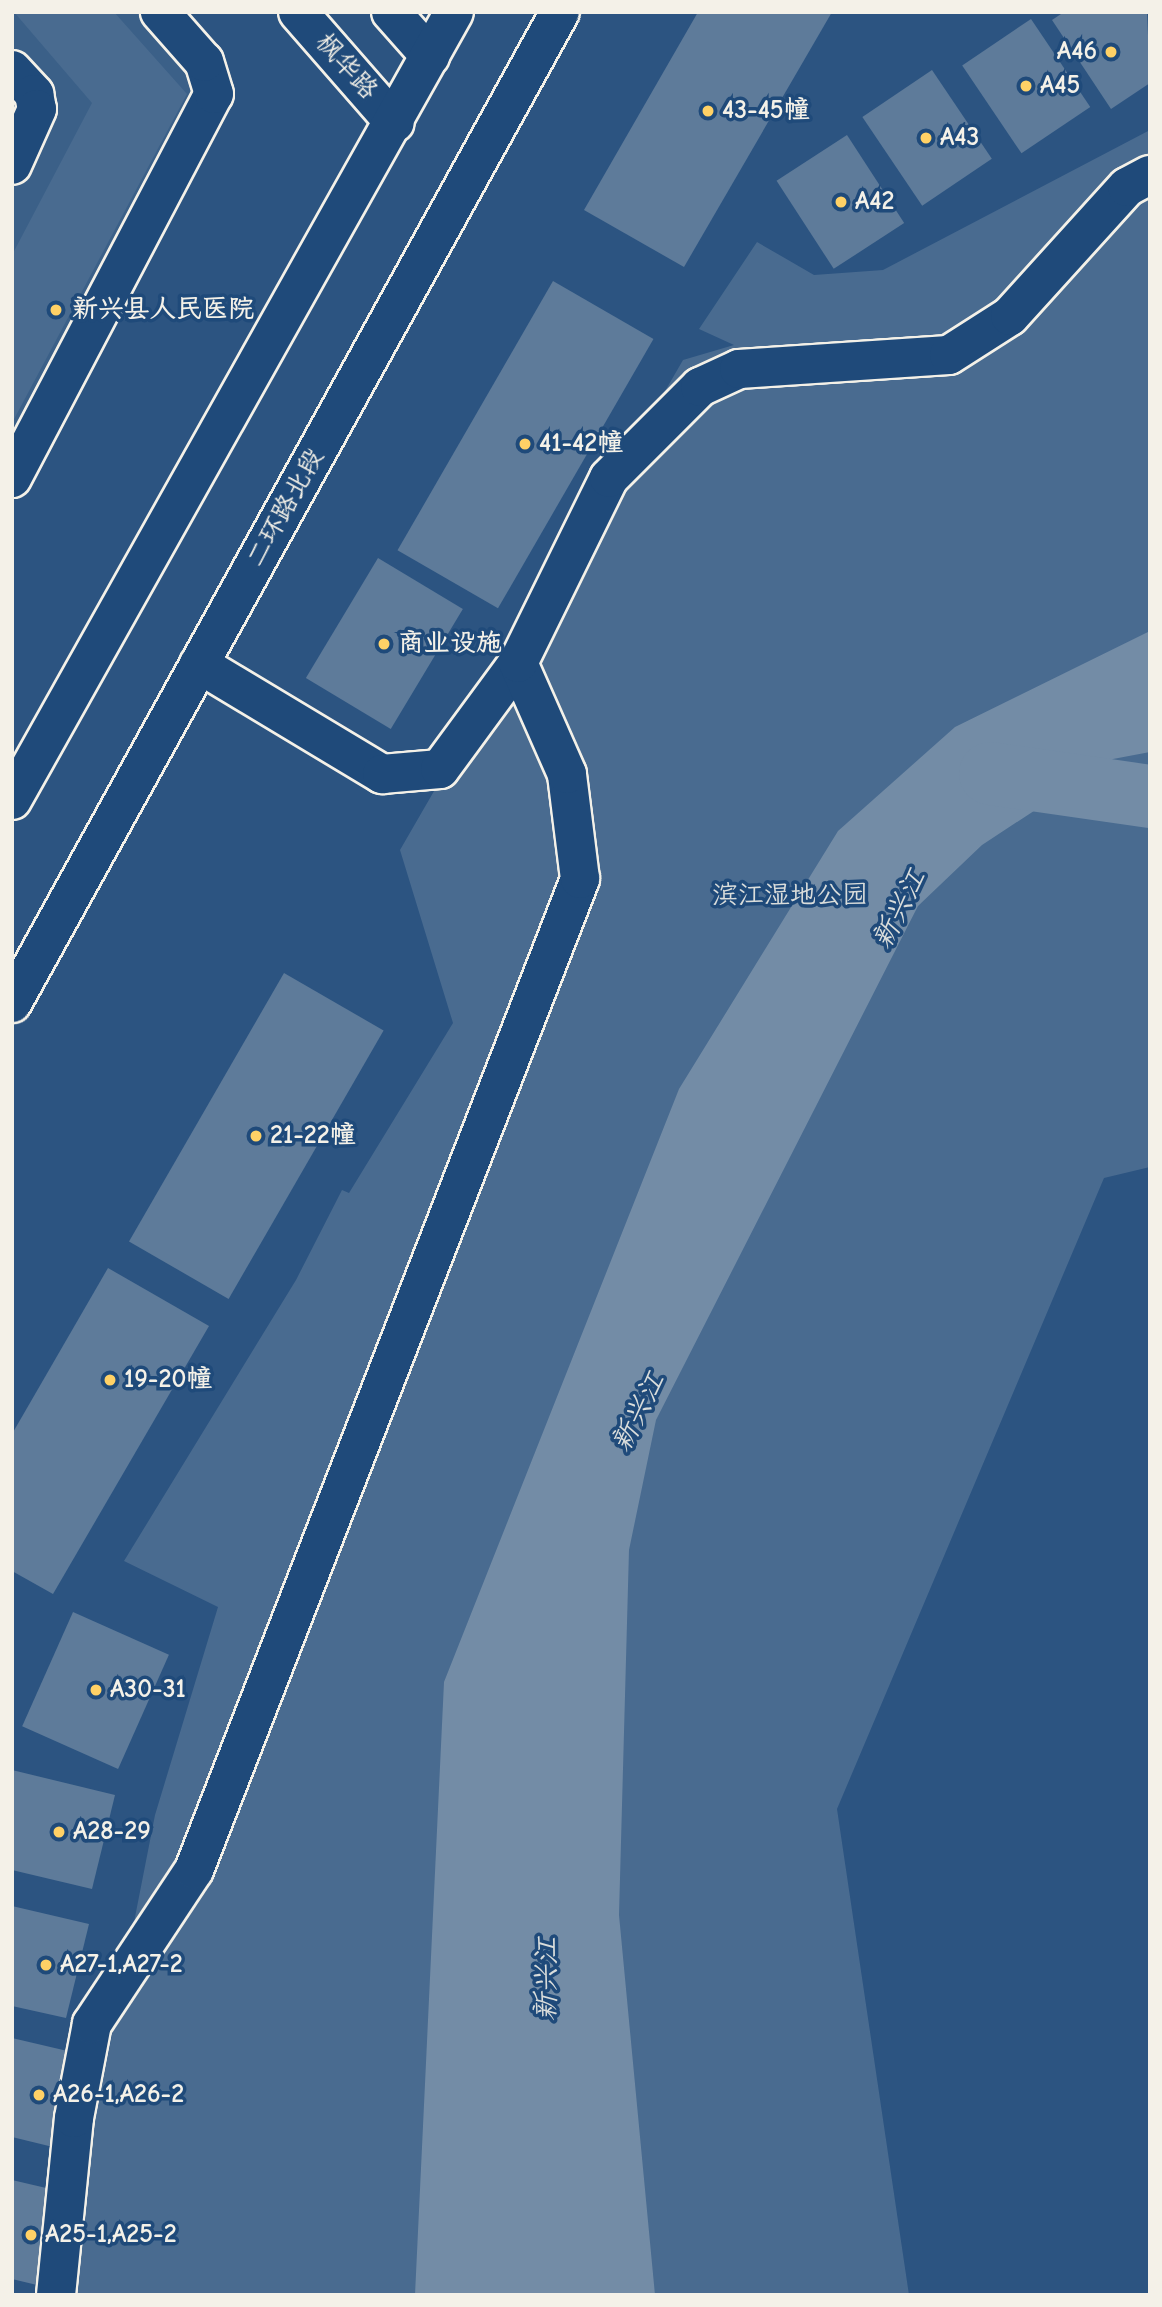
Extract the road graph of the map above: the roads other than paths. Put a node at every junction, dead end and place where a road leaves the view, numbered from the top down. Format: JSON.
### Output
{"nodes":[{"id":1,"x":160,"y":12,"type":"edge"},
{"id":2,"x":298,"y":12,"type":"edge"},
{"id":3,"x":391,"y":12,"type":"edge"},
{"id":4,"x":454,"y":12,"type":"edge"},
{"id":5,"x":560,"y":12,"type":"edge"},
{"id":6,"x":430,"y":57,"type":"junction"},
{"id":7,"x":12,"y":70,"type":"edge"},
{"id":8,"x":395,"y":122,"type":"junction"},
{"id":9,"x":12,"y":165,"type":"edge"},
{"id":10,"x":1150,"y":175,"type":"edge"},
{"id":11,"x":12,"y":478,"type":"edge"},
{"id":12,"x":519,"y":663,"type":"junction"},
{"id":13,"x":199,"y":664,"type":"junction"},
{"id":14,"x":12,"y":800,"type":"edge"},
{"id":15,"x":12,"y":1003,"type":"edge"},
{"id":16,"x":56,"y":2295,"type":"edge"}],
"edges":[{"from":1,"to":11,"type":"street"},
{"from":2,"to":8,"type":"street","name":"枫华路"},
{"from":3,"to":6,"type":"street"},
{"from":4,"to":6,"type":"street"},
{"from":5,"to":13,"type":"street","name":"二环路北段"},
{"from":6,"to":8,"type":"street"},
{"from":7,"to":9,"type":"street"},
{"from":8,"to":14,"type":"street"},
{"from":10,"to":12,"type":"street"},
{"from":12,"to":13,"type":"street"},
{"from":12,"to":16,"type":"street"},
{"from":13,"to":15,"type":"street","name":"二环路北段"}]}
